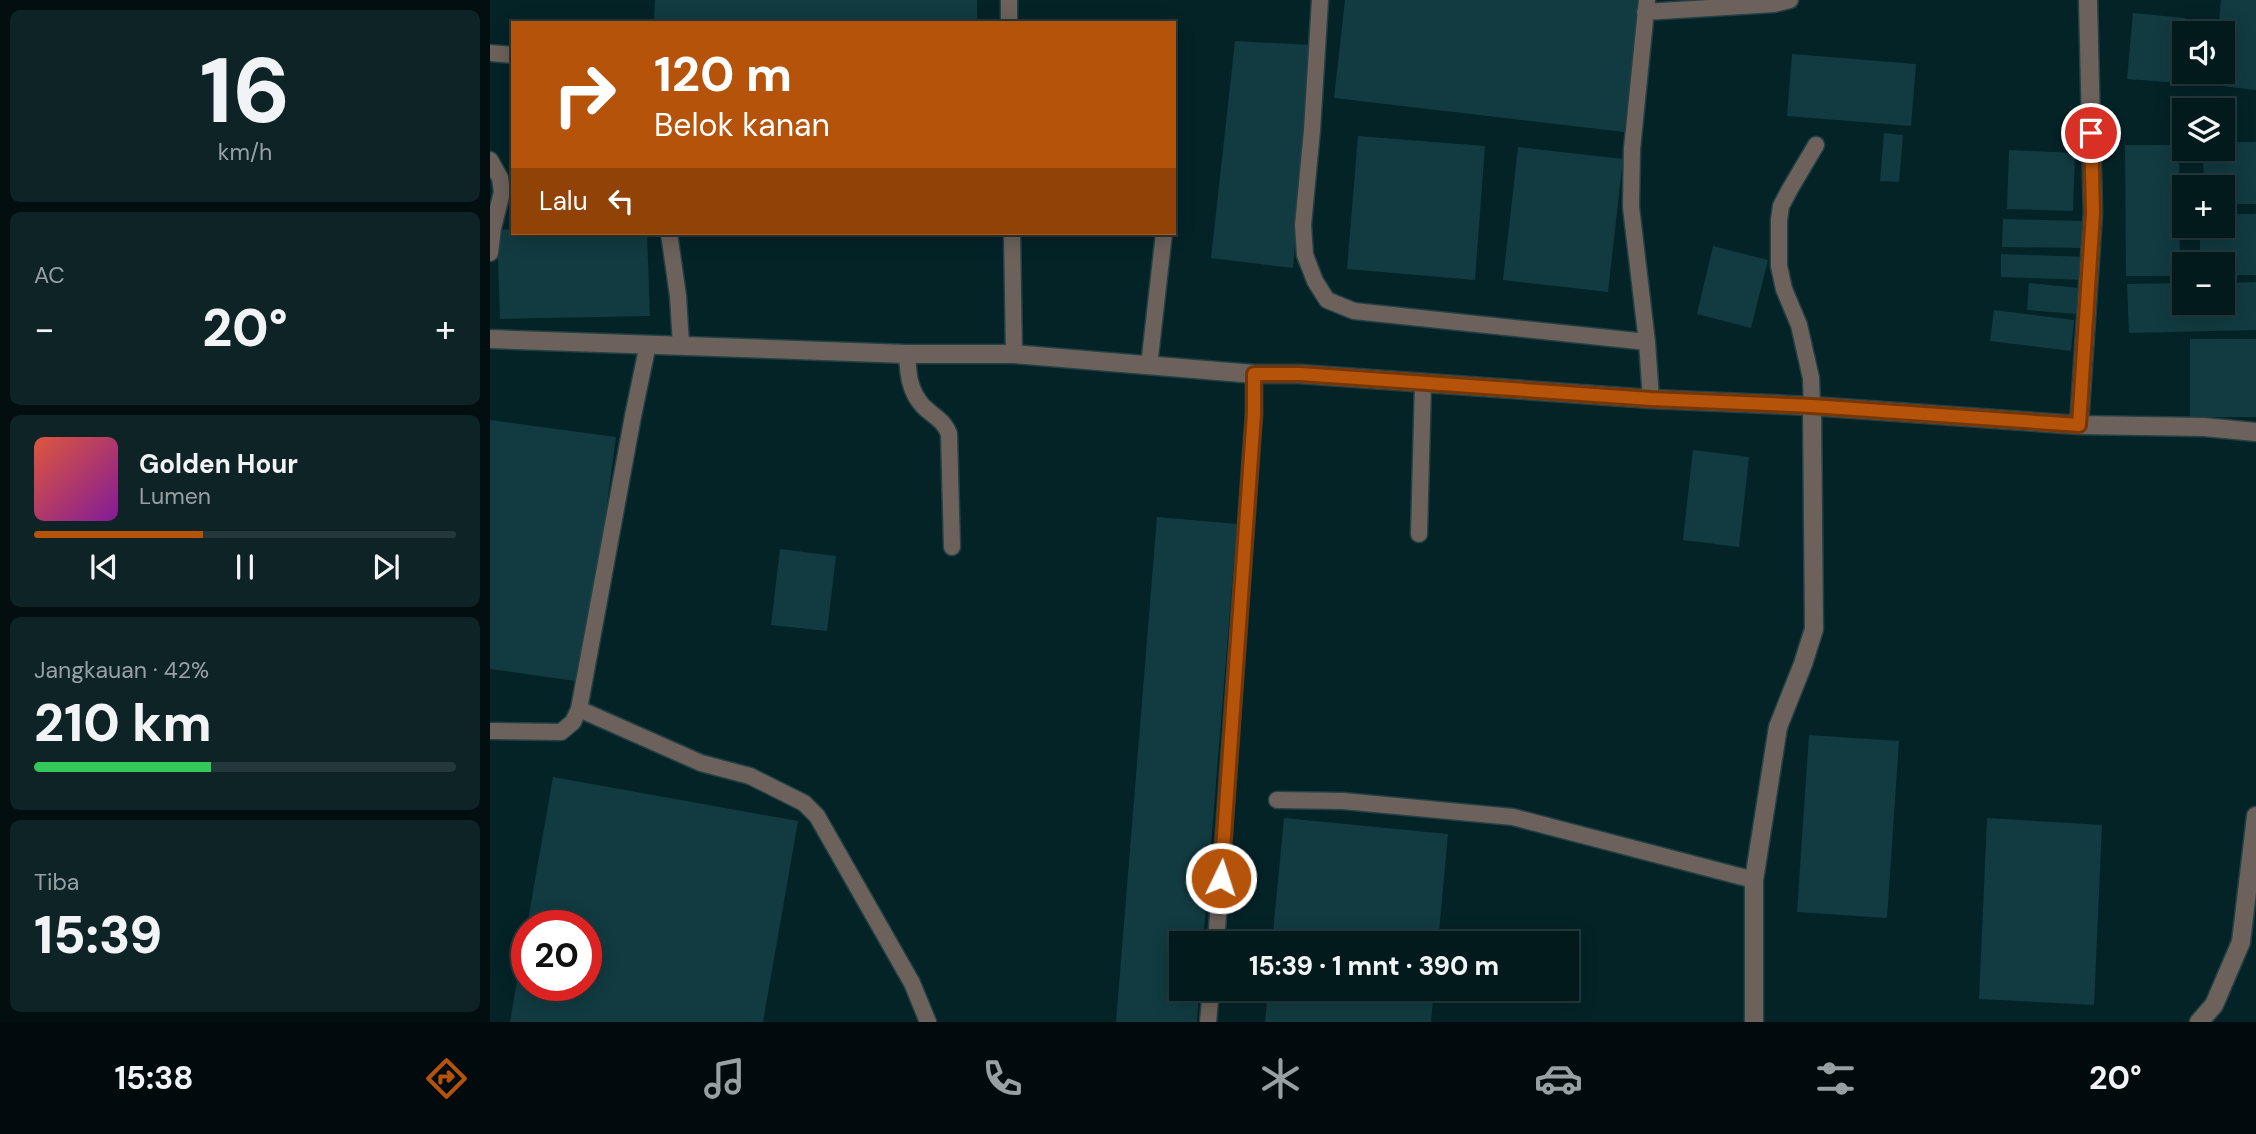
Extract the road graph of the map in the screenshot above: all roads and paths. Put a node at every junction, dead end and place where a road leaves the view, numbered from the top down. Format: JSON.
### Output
{"nodes":[{"id":1,"x":1009,"y":0,"type":"edge"},
{"id":2,"x":1320,"y":0,"type":"edge"},
{"id":3,"x":1790,"y":0,"type":"edge"},
{"id":4,"x":2088,"y":0,"type":"edge"},
{"id":5,"x":1646,"y":6,"type":"edge"},
{"id":6,"x":1009,"y":21,"type":"edge"},
{"id":7,"x":490,"y":53,"type":"edge"},
{"id":8,"x":511,"y":55,"type":"edge"},
{"id":9,"x":1816,"y":145,"type":"dead end"},
{"id":10,"x":490,"y":160,"type":"edge"},
{"id":11,"x":669,"y":235,"type":"edge"},
{"id":12,"x":1013,"y":235,"type":"edge"},
{"id":13,"x":1164,"y":235,"type":"edge"},
{"id":14,"x":490,"y":253,"type":"edge"},
{"id":15,"x":490,"y":339,"type":"edge"},
{"id":16,"x":1647,"y":342,"type":"junction"},
{"id":17,"x":648,"y":344,"type":"junction"},
{"id":18,"x":681,"y":345,"type":"junction"},
{"id":19,"x":907,"y":354,"type":"junction"},
{"id":20,"x":1014,"y":355,"type":"junction"},
{"id":21,"x":1149,"y":366,"type":"junction"},
{"id":22,"x":1254,"y":374,"type":"junction"},
{"id":23,"x":1423,"y":383,"type":"junction"},
{"id":24,"x":1651,"y":399,"type":"junction"},
{"id":25,"x":1812,"y":406,"type":"junction"},
{"id":26,"x":2079,"y":425,"type":"junction"},
{"id":27,"x":2256,"y":432,"type":"edge"},
{"id":28,"x":1419,"y":534,"type":"dead end"},
{"id":29,"x":952,"y":547,"type":"dead end"},
{"id":30,"x":579,"y":709,"type":"junction"},
{"id":31,"x":490,"y":731,"type":"edge"},
{"id":32,"x":1277,"y":800,"type":"dead end"},
{"id":33,"x":2256,"y":816,"type":"edge"},
{"id":34,"x":1754,"y":880,"type":"junction"},
{"id":35,"x":1217,"y":931,"type":"edge"},
{"id":36,"x":1210,"y":1001,"type":"edge"},
{"id":37,"x":928,"y":1022,"type":"edge"},
{"id":38,"x":1208,"y":1022,"type":"edge"},
{"id":39,"x":1754,"y":1022,"type":"edge"},
{"id":40,"x":2199,"y":1022,"type":"edge"}],
"edges":[{"from":1,"to":6,"type":"lane"},
{"from":2,"to":16,"type":"lane"},
{"from":3,"to":5,"type":"lane"},
{"from":4,"to":26,"type":"street"},
{"from":5,"to":16,"type":"lane"},
{"from":7,"to":8,"type":"lane"},
{"from":9,"to":25,"type":"lane"},
{"from":10,"to":14,"type":"lane"},
{"from":11,"to":18,"type":"lane"},
{"from":12,"to":20,"type":"lane"},
{"from":13,"to":21,"type":"lane"},
{"from":15,"to":17,"type":"street"},
{"from":16,"to":24,"type":"lane"},
{"from":17,"to":18,"type":"street"},
{"from":17,"to":30,"type":"lane"},
{"from":18,"to":19,"type":"street"},
{"from":19,"to":20,"type":"street"},
{"from":19,"to":29,"type":"lane"},
{"from":20,"to":21,"type":"street"},
{"from":21,"to":22,"type":"street"},
{"from":22,"to":23,"type":"street"},
{"from":22,"to":35,"type":"lane"},
{"from":23,"to":24,"type":"street"},
{"from":23,"to":28,"type":"lane"},
{"from":24,"to":25,"type":"street"},
{"from":25,"to":26,"type":"street"},
{"from":25,"to":34,"type":"street"},
{"from":26,"to":27,"type":"street"},
{"from":30,"to":31,"type":"lane"},
{"from":30,"to":37,"type":"lane"},
{"from":32,"to":34,"type":"lane"},
{"from":33,"to":40,"type":"street"},
{"from":34,"to":39,"type":"street"},
{"from":36,"to":38,"type":"lane"}]}
